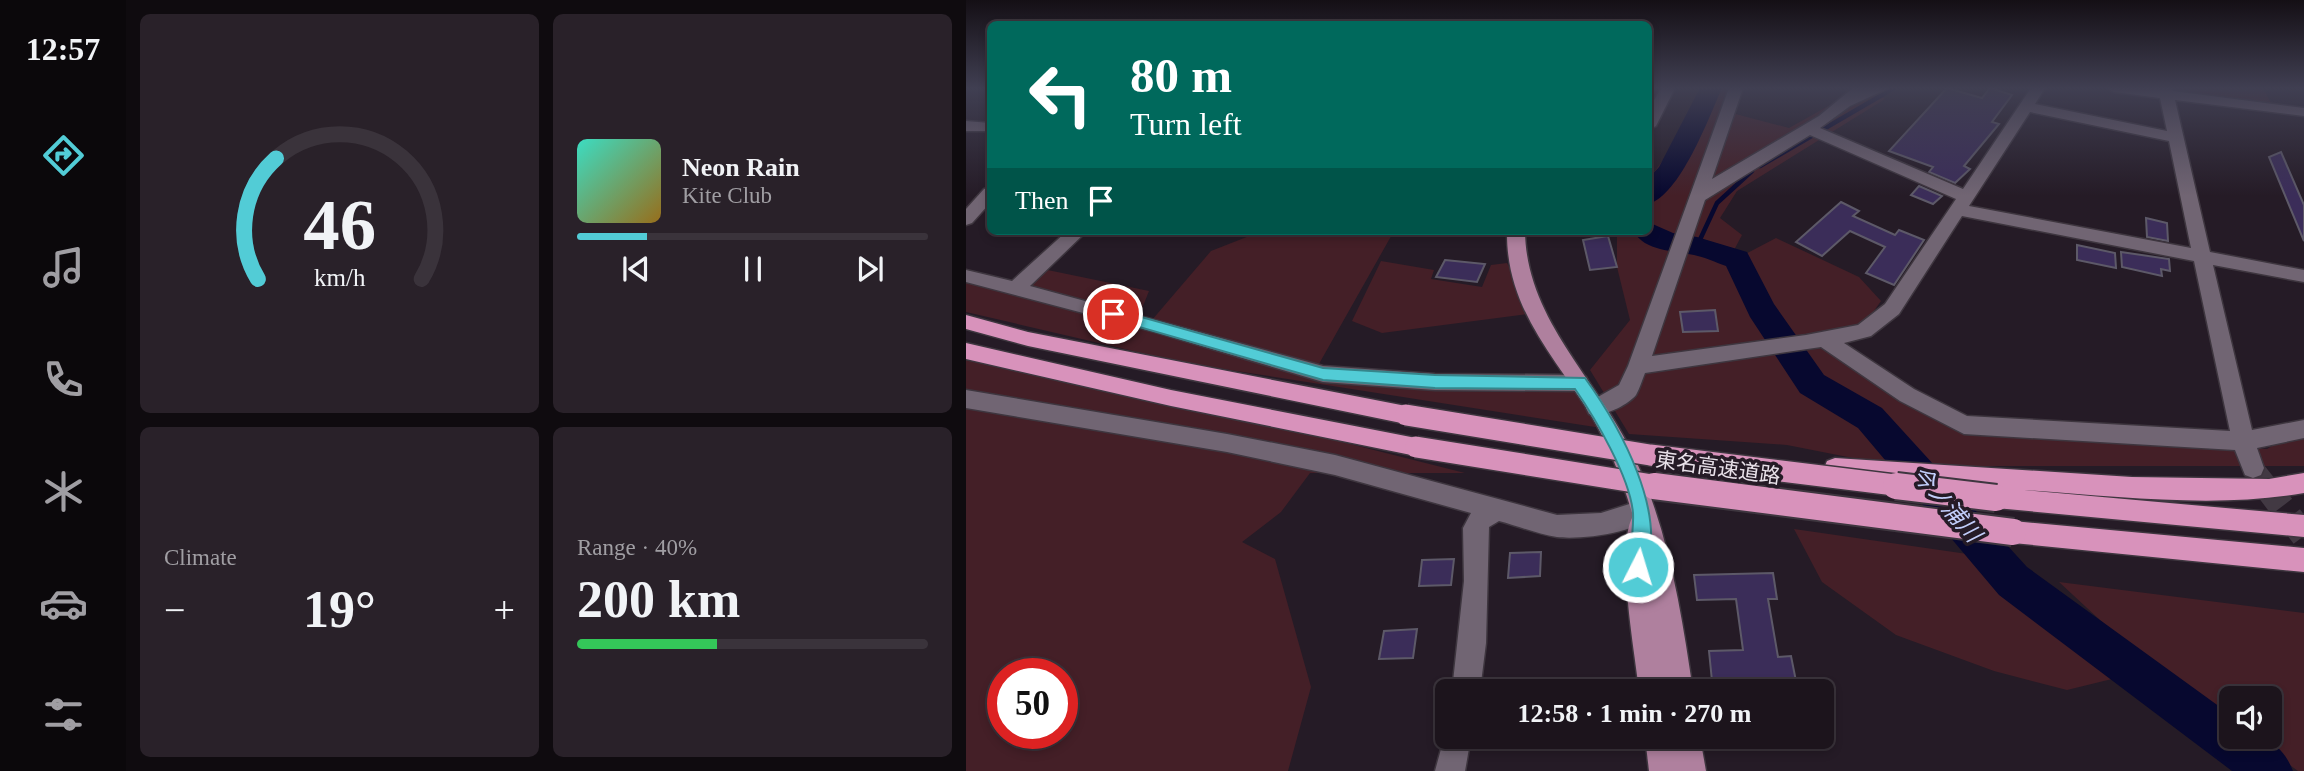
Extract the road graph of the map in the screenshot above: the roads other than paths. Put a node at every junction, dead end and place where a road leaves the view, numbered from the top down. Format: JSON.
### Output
{"nodes":[{"id":1,"x":1723,"y":124,"type":"edge"},
{"id":2,"x":1814,"y":124,"type":"edge"},
{"id":3,"x":2015,"y":124,"type":"edge"},
{"id":4,"x":2109,"y":124,"type":"edge"},
{"id":5,"x":2174,"y":124,"type":"edge"},
{"id":6,"x":966,"y":126,"type":"edge"},
{"id":7,"x":987,"y":127,"type":"edge"},
{"id":8,"x":1808,"y":128,"type":"junction"},
{"id":9,"x":2177,"y":138,"type":"junction"},
{"id":10,"x":1700,"y":195,"type":"junction"},
{"id":11,"x":987,"y":196,"type":"edge"},
{"id":12,"x":1963,"y":203,"type":"junction"},
{"id":13,"x":966,"y":219,"type":"edge"},
{"id":14,"x":1074,"y":235,"type":"edge"},
{"id":15,"x":1516,"y":235,"type":"edge"},
{"id":16,"x":2203,"y":257,"type":"junction"},
{"id":17,"x":966,"y":276,"type":"edge"},
{"id":18,"x":2304,"y":276,"type":"edge"},
{"id":19,"x":1015,"y":289,"type":"junction"},
{"id":20,"x":966,"y":323,"type":"edge"},
{"id":21,"x":1814,"y":341,"type":"junction"},
{"id":22,"x":966,"y":351,"type":"edge"},
{"id":23,"x":1638,"y":366,"type":"junction"},
{"id":24,"x":1579,"y":383,"type":"junction"},
{"id":25,"x":966,"y":399,"type":"edge"},
{"id":26,"x":1597,"y":408,"type":"junction"},
{"id":27,"x":2304,"y":429,"type":"edge"},
{"id":28,"x":2243,"y":441,"type":"junction"},
{"id":29,"x":2253,"y":468,"type":"tunnel mouth"},
{"id":30,"x":2304,"y":483,"type":"edge"},
{"id":31,"x":1991,"y":489,"type":"junction"},
{"id":32,"x":1495,"y":510,"type":"junction"},
{"id":33,"x":1642,"y":511,"type":"junction"},
{"id":34,"x":2304,"y":526,"type":"edge"},
{"id":35,"x":2304,"y":560,"type":"edge"},
{"id":36,"x":1468,"y":679,"type":"edge"},
{"id":37,"x":1652,"y":679,"type":"edge"},
{"id":38,"x":1677,"y":679,"type":"edge"},
{"id":39,"x":1455,"y":749,"type":"edge"},
{"id":40,"x":1661,"y":749,"type":"edge"},
{"id":41,"x":1688,"y":749,"type":"edge"},
{"id":42,"x":1450,"y":771,"type":"edge"},
{"id":43,"x":1664,"y":771,"type":"edge"},
{"id":44,"x":1691,"y":771,"type":"edge"}],
"edges":[{"from":1,"to":10,"type":"street"},
{"from":2,"to":8,"type":"street"},
{"from":3,"to":12,"type":"street"},
{"from":4,"to":9,"type":"street"},
{"from":5,"to":9,"type":"street"},
{"from":6,"to":7,"type":"street"},
{"from":8,"to":10,"type":"street"},
{"from":8,"to":12,"type":"street"},
{"from":9,"to":16,"type":"street"},
{"from":10,"to":23,"type":"street"},
{"from":11,"to":13,"type":"street"},
{"from":12,"to":16,"type":"street"},
{"from":12,"to":21,"type":"street"},
{"from":14,"to":19,"type":"street"},
{"from":15,"to":24,"type":"main road"},
{"from":16,"to":18,"type":"street"},
{"from":16,"to":28,"type":"street"},
{"from":17,"to":19,"type":"street"},
{"from":19,"to":24,"type":"street"},
{"from":20,"to":31,"type":"highway","name":"東名高速道路","bridge":true},
{"from":21,"to":23,"type":"street"},
{"from":21,"to":28,"type":"street"},
{"from":22,"to":35,"type":"highway","name":"東名高速道路","bridge":true},
{"from":23,"to":26,"type":"street"},
{"from":24,"to":26,"type":"main road"},
{"from":25,"to":32,"type":"street"},
{"from":26,"to":33,"type":"main road"},
{"from":27,"to":28,"type":"street"},
{"from":28,"to":29,"type":"street"},
{"from":30,"to":31,"type":"highway"},
{"from":31,"to":34,"type":"highway"},
{"from":32,"to":33,"type":"street"},
{"from":32,"to":36,"type":"street"},
{"from":33,"to":37,"type":"main road"},
{"from":33,"to":38,"type":"main road"},
{"from":39,"to":42,"type":"street"},
{"from":40,"to":43,"type":"main road"},
{"from":41,"to":44,"type":"main road"}]}
